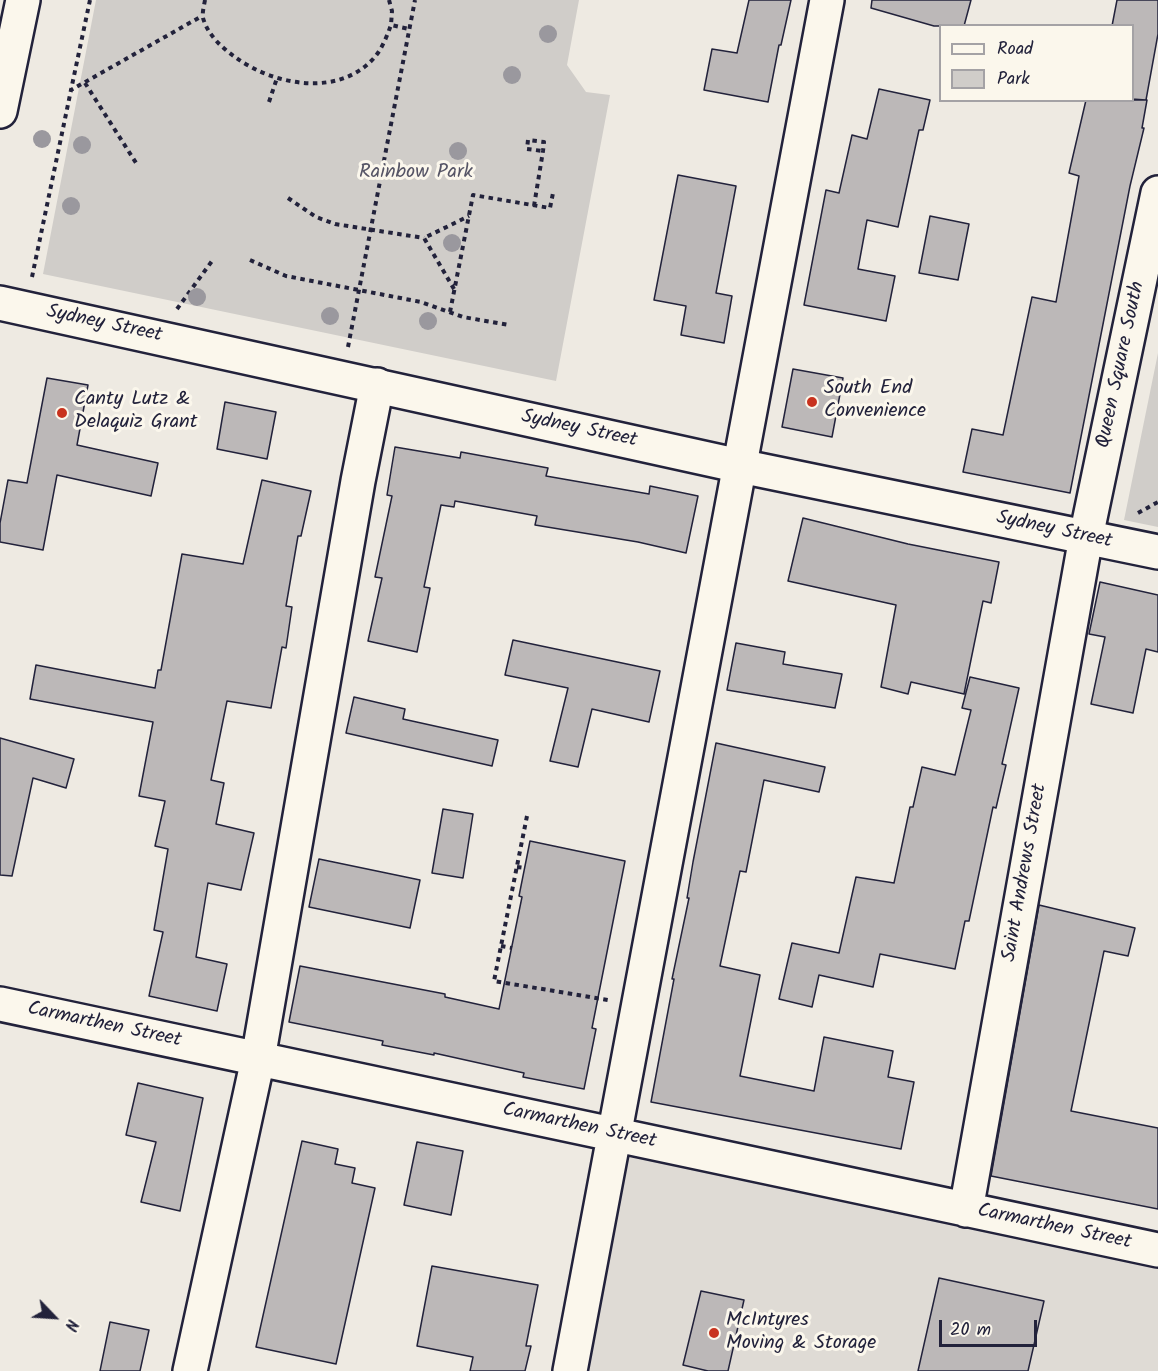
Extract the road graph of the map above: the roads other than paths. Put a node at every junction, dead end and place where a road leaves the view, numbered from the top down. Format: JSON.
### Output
{"nodes":[{"id":1,"x":23,"y":0,"type":"edge"},
{"id":2,"x":827,"y":0,"type":"edge"},
{"id":3,"x":0,"y":111,"type":"edge"},
{"id":4,"x":1158,"y":193,"type":"edge"},
{"id":5,"x":13,"y":305,"type":"edge"},
{"id":6,"x":377,"y":385,"type":"junction"},
{"id":7,"x":740,"y":466,"type":"junction"},
{"id":8,"x":1086,"y":537,"type":"junction"},
{"id":9,"x":1158,"y":552,"type":"edge"},
{"id":10,"x":0,"y":1004,"type":"edge"},
{"id":11,"x":258,"y":1059,"type":"junction"},
{"id":12,"x":614,"y":1135,"type":"junction"},
{"id":13,"x":966,"y":1210,"type":"junction"},
{"id":14,"x":1158,"y":1250,"type":"edge"},
{"id":15,"x":190,"y":1371,"type":"edge"},
{"id":16,"x":570,"y":1371,"type":"edge"}],
"edges":[{"from":1,"to":3,"type":"street"},
{"from":2,"to":7,"type":"street"},
{"from":4,"to":8,"type":"street","name":"Queen Square South"},
{"from":5,"to":6,"type":"street","name":"Sydney Street"},
{"from":6,"to":7,"type":"street","name":"Sydney Street"},
{"from":6,"to":11,"type":"street"},
{"from":7,"to":8,"type":"street","name":"Sydney Street"},
{"from":7,"to":12,"type":"street"},
{"from":8,"to":9,"type":"street","name":"Sydney Street"},
{"from":8,"to":13,"type":"street","name":"Saint Andrews Street"},
{"from":10,"to":11,"type":"street","name":"Carmarthen Street"},
{"from":11,"to":12,"type":"street","name":"Carmarthen Street"},
{"from":11,"to":15,"type":"street"},
{"from":12,"to":13,"type":"street","name":"Carmarthen Street"},
{"from":12,"to":16,"type":"street"},
{"from":13,"to":14,"type":"street","name":"Carmarthen Street"}]}
